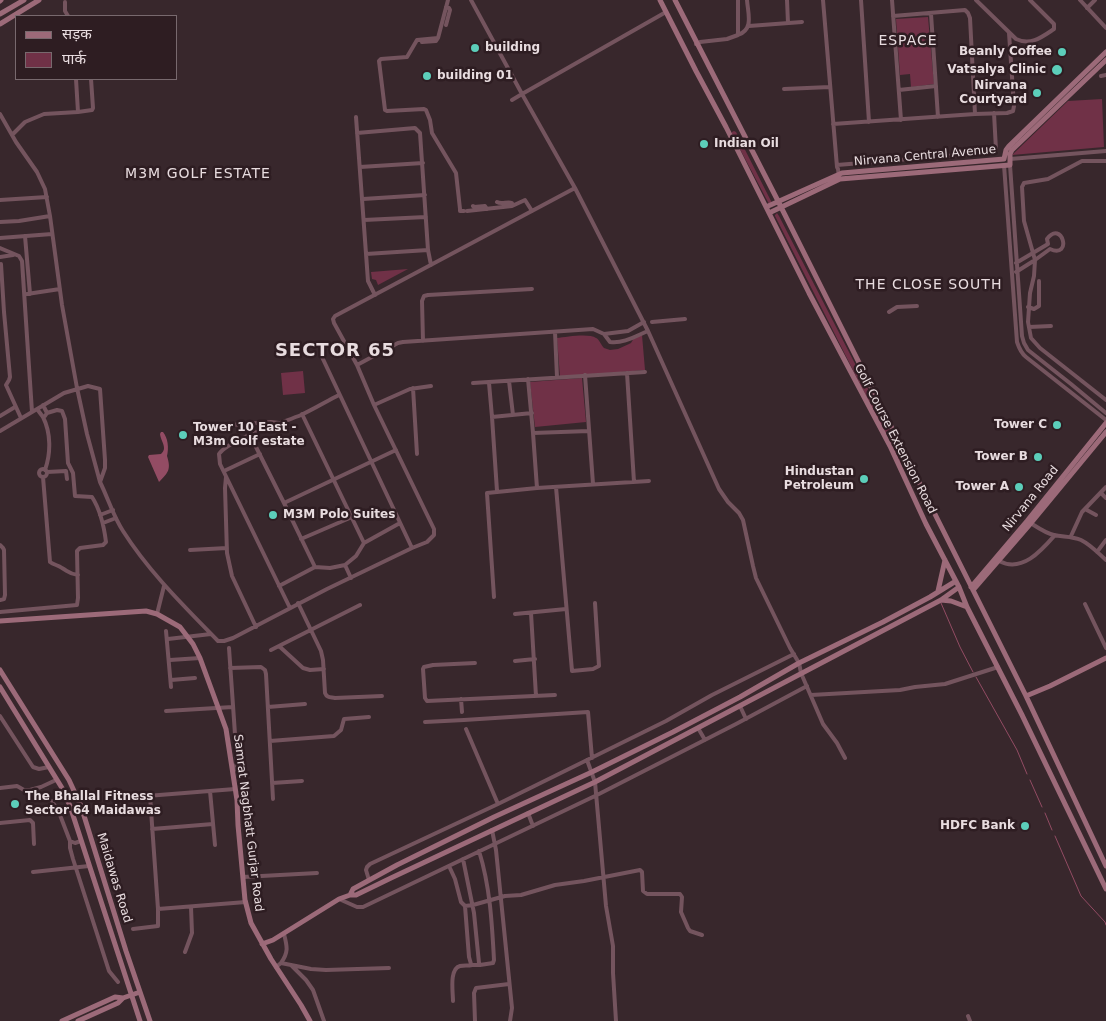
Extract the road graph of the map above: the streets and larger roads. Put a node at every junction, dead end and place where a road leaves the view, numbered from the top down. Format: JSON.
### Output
{"nodes":[{"id":1,"x":24,"y":0,"type":"edge"},
{"id":2,"x":39,"y":0,"type":"edge"},
{"id":3,"x":450,"y":0,"type":"edge"},
{"id":4,"x":471,"y":0,"type":"edge"},
{"id":5,"x":660,"y":0,"type":"edge"},
{"id":6,"x":675,"y":0,"type":"edge"},
{"id":7,"x":738,"y":0,"type":"edge"},
{"id":8,"x":747,"y":0,"type":"edge"},
{"id":9,"x":787,"y":0,"type":"edge"},
{"id":10,"x":824,"y":0,"type":"edge"},
{"id":11,"x":861,"y":0,"type":"edge"},
{"id":12,"x":892,"y":0,"type":"edge"},
{"id":13,"x":976,"y":0,"type":"edge"},
{"id":14,"x":1030,"y":0,"type":"edge"},
{"id":15,"x":1080,"y":0,"type":"edge"},
{"id":16,"x":1095,"y":0,"type":"edge"},
{"id":17,"x":65,"y":2,"type":"dead end"},
{"id":18,"x":446,"y":7,"type":"junction"},
{"id":19,"x":1087,"y":8,"type":"junction"},
{"id":20,"x":666,"y":12,"type":"junction"},
{"id":21,"x":0,"y":14,"type":"edge"},
{"id":22,"x":931,"y":14,"type":"junction"},
{"id":23,"x":68,"y":15,"type":"edge"},
{"id":24,"x":893,"y":16,"type":"junction"},
{"id":25,"x":802,"y":22,"type":"dead end"},
{"id":26,"x":788,"y":23,"type":"junction"},
{"id":27,"x":0,"y":24,"type":"edge"},
{"id":28,"x":446,"y":24,"type":"dead end"},
{"id":29,"x":749,"y":26,"type":"junction"},
{"id":30,"x":1106,"y":28,"type":"edge"},
{"id":31,"x":1009,"y":33,"type":"junction"},
{"id":32,"x":738,"y":35,"type":"junction"},
{"id":33,"x":438,"y":38,"type":"junction"},
{"id":34,"x":422,"y":42,"type":"dead end"},
{"id":35,"x":696,"y":44,"type":"junction"},
{"id":36,"x":1106,"y":52,"type":"edge"},
{"id":37,"x":1106,"y":60,"type":"edge"},
{"id":38,"x":511,"y":73,"type":"junction"},
{"id":39,"x":500,"y":79,"type":"dead end"},
{"id":40,"x":76,"y":80,"type":"edge"},
{"id":41,"x":90,"y":80,"type":"edge"},
{"id":42,"x":936,"y":86,"type":"junction"},
{"id":43,"x":830,"y":87,"type":"junction"},
{"id":44,"x":784,"y":89,"type":"dead end"},
{"id":45,"x":899,"y":90,"type":"junction"},
{"id":46,"x":522,"y":94,"type":"junction"},
{"id":47,"x":512,"y":100,"type":"dead end"},
{"id":48,"x":78,"y":112,"type":"junction"},
{"id":49,"x":994,"y":113,"type":"junction"},
{"id":50,"x":0,"y":114,"type":"edge"},
{"id":51,"x":975,"y":114,"type":"junction"},
{"id":52,"x":356,"y":117,"type":"dead end"},
{"id":53,"x":938,"y":117,"type":"junction"},
{"id":54,"x":901,"y":120,"type":"junction"},
{"id":55,"x":870,"y":122,"type":"junction"},
{"id":56,"x":833,"y":124,"type":"junction"},
{"id":57,"x":358,"y":133,"type":"junction"},
{"id":58,"x":12,"y":135,"type":"junction"},
{"id":59,"x":1106,"y":151,"type":"edge"},
{"id":60,"x":1106,"y":161,"type":"edge"},
{"id":61,"x":423,"y":162,"type":"junction"},
{"id":62,"x":1007,"y":162,"type":"junction"},
{"id":63,"x":837,"y":166,"type":"junction"},
{"id":64,"x":360,"y":167,"type":"junction"},
{"id":65,"x":837,"y":178,"type":"junction"},
{"id":66,"x":574,"y":188,"type":"junction"},
{"id":67,"x":425,"y":196,"type":"junction"},
{"id":68,"x":47,"y":197,"type":"junction"},
{"id":69,"x":362,"y":199,"type":"junction"},
{"id":70,"x":0,"y":200,"type":"edge"},
{"id":71,"x":498,"y":202,"type":"dead end"},
{"id":72,"x":779,"y":204,"type":"junction"},
{"id":73,"x":473,"y":206,"type":"dead end"},
{"id":74,"x":512,"y":206,"type":"junction"},
{"id":75,"x":766,"y":207,"type":"junction"},
{"id":76,"x":487,"y":209,"type":"junction"},
{"id":77,"x":531,"y":211,"type":"junction"},
{"id":78,"x":769,"y":213,"type":"junction"},
{"id":79,"x":50,"y":216,"type":"junction"},
{"id":80,"x":426,"y":217,"type":"junction"},
{"id":81,"x":364,"y":220,"type":"junction"},
{"id":82,"x":0,"y":222,"type":"edge"},
{"id":83,"x":52,"y":234,"type":"junction"},
{"id":84,"x":25,"y":236,"type":"junction"},
{"id":85,"x":0,"y":238,"type":"edge"},
{"id":86,"x":0,"y":248,"type":"edge"},
{"id":87,"x":428,"y":250,"type":"junction"},
{"id":88,"x":1033,"y":253,"type":"junction"},
{"id":89,"x":366,"y":254,"type":"junction"},
{"id":90,"x":15,"y":255,"type":"junction"},
{"id":91,"x":0,"y":257,"type":"edge"},
{"id":92,"x":1035,"y":260,"type":"junction"},
{"id":93,"x":1017,"y":262,"type":"junction"},
{"id":94,"x":1,"y":264,"type":"edge"},
{"id":95,"x":431,"y":265,"type":"junction"},
{"id":96,"x":1011,"y":265,"type":"junction"},
{"id":97,"x":1017,"y":271,"type":"junction"},
{"id":98,"x":1012,"y":274,"type":"junction"},
{"id":99,"x":1,"y":278,"type":"edge"},
{"id":100,"x":1038,"y":281,"type":"dead end"},
{"id":101,"x":60,"y":289,"type":"junction"},
{"id":102,"x":532,"y":289,"type":"dead end"},
{"id":103,"x":24,"y":294,"type":"junction"},
{"id":104,"x":30,"y":294,"type":"junction"},
{"id":105,"x":375,"y":295,"type":"junction"},
{"id":106,"x":1014,"y":305,"type":"junction"},
{"id":107,"x":1020,"y":305,"type":"junction"},
{"id":108,"x":917,"y":306,"type":"dead end"},
{"id":109,"x":1028,"y":307,"type":"junction"},
{"id":110,"x":2,"y":312,"type":"edge"},
{"id":111,"x":889,"y":312,"type":"dead end"},
{"id":112,"x":685,"y":319,"type":"dead end"},
{"id":113,"x":644,"y":322,"type":"junction"},
{"id":114,"x":652,"y":322,"type":"dead end"},
{"id":115,"x":1016,"y":324,"type":"junction"},
{"id":116,"x":1021,"y":324,"type":"junction"},
{"id":117,"x":1051,"y":326,"type":"dead end"},
{"id":118,"x":1029,"y":328,"type":"junction"},
{"id":119,"x":648,"y":331,"type":"junction"},
{"id":120,"x":555,"y":332,"type":"junction"},
{"id":121,"x":604,"y":334,"type":"junction"},
{"id":122,"x":423,"y":341,"type":"junction"},
{"id":123,"x":1024,"y":343,"type":"junction"},
{"id":124,"x":1018,"y":346,"type":"junction"},
{"id":125,"x":322,"y":357,"type":"dead end"},
{"id":126,"x":357,"y":365,"type":"junction"},
{"id":127,"x":646,"y":372,"type":"dead end"},
{"id":128,"x":627,"y":374,"type":"junction"},
{"id":129,"x":585,"y":375,"type":"junction"},
{"id":130,"x":557,"y":377,"type":"junction"},
{"id":131,"x":528,"y":379,"type":"junction"},
{"id":132,"x":509,"y":381,"type":"junction"},
{"id":133,"x":473,"y":383,"type":"dead end"},
{"id":134,"x":489,"y":383,"type":"junction"},
{"id":135,"x":0,"y":384,"type":"edge"},
{"id":136,"x":6,"y":385,"type":"junction"},
{"id":137,"x":431,"y":386,"type":"dead end"},
{"id":138,"x":77,"y":388,"type":"junction"},
{"id":139,"x":413,"y":388,"type":"junction"},
{"id":140,"x":339,"y":395,"type":"junction"},
{"id":141,"x":1106,"y":400,"type":"edge"},
{"id":142,"x":43,"y":405,"type":"junction"},
{"id":143,"x":374,"y":405,"type":"junction"},
{"id":144,"x":16,"y":407,"type":"junction"},
{"id":145,"x":37,"y":409,"type":"junction"},
{"id":146,"x":32,"y":412,"type":"junction"},
{"id":147,"x":46,"y":413,"type":"junction"},
{"id":148,"x":532,"y":413,"type":"junction"},
{"id":149,"x":1106,"y":413,"type":"edge"},
{"id":150,"x":302,"y":414,"type":"junction"},
{"id":151,"x":513,"y":415,"type":"junction"},
{"id":152,"x":0,"y":416,"type":"edge"},
{"id":153,"x":43,"y":417,"type":"junction"},
{"id":154,"x":492,"y":417,"type":"junction"},
{"id":155,"x":21,"y":418,"type":"junction"},
{"id":156,"x":1106,"y":422,"type":"edge"},
{"id":157,"x":280,"y":423,"type":"junction"},
{"id":158,"x":218,"y":426,"type":"dead end"},
{"id":159,"x":0,"y":431,"type":"edge"},
{"id":160,"x":589,"y":431,"type":"junction"},
{"id":161,"x":1106,"y":432,"type":"edge"},
{"id":162,"x":533,"y":434,"type":"junction"},
{"id":163,"x":250,"y":435,"type":"junction"},
{"id":164,"x":396,"y":450,"type":"junction"},
{"id":165,"x":260,"y":454,"type":"junction"},
{"id":166,"x":418,"y":454,"type":"dead end"},
{"id":167,"x":371,"y":462,"type":"junction"},
{"id":168,"x":911,"y":466,"type":"junction"},
{"id":169,"x":46,"y":471,"type":"junction"},
{"id":170,"x":224,"y":471,"type":"junction"},
{"id":171,"x":901,"y":471,"type":"junction"},
{"id":172,"x":226,"y":477,"type":"junction"},
{"id":173,"x":67,"y":479,"type":"dead end"},
{"id":174,"x":334,"y":479,"type":"junction"},
{"id":175,"x":649,"y":481,"type":"dead end"},
{"id":176,"x":100,"y":482,"type":"junction"},
{"id":177,"x":634,"y":482,"type":"junction"},
{"id":178,"x":593,"y":484,"type":"junction"},
{"id":179,"x":556,"y":487,"type":"junction"},
{"id":180,"x":1106,"y":487,"type":"edge"},
{"id":181,"x":537,"y":488,"type":"junction"},
{"id":182,"x":496,"y":491,"type":"junction"},
{"id":183,"x":1101,"y":493,"type":"junction"},
{"id":184,"x":1106,"y":498,"type":"edge"},
{"id":185,"x":284,"y":503,"type":"junction"},
{"id":186,"x":1085,"y":509,"type":"junction"},
{"id":187,"x":113,"y":510,"type":"junction"},
{"id":188,"x":100,"y":515,"type":"junction"},
{"id":189,"x":1096,"y":515,"type":"dead end"},
{"id":190,"x":352,"y":517,"type":"junction"},
{"id":191,"x":116,"y":518,"type":"junction"},
{"id":192,"x":1029,"y":522,"type":"junction"},
{"id":193,"x":103,"y":523,"type":"junction"},
{"id":194,"x":400,"y":523,"type":"junction"},
{"id":195,"x":1055,"y":535,"type":"junction"},
{"id":196,"x":1071,"y":536,"type":"junction"},
{"id":197,"x":301,"y":539,"type":"junction"},
{"id":198,"x":947,"y":539,"type":"junction"},
{"id":199,"x":1106,"y":540,"type":"edge"},
{"id":200,"x":364,"y":543,"type":"junction"},
{"id":201,"x":937,"y":544,"type":"junction"},
{"id":202,"x":0,"y":545,"type":"edge"},
{"id":203,"x":227,"y":548,"type":"junction"},
{"id":204,"x":412,"y":548,"type":"junction"},
{"id":205,"x":190,"y":550,"type":"dead end"},
{"id":206,"x":1097,"y":552,"type":"junction"},
{"id":207,"x":945,"y":559,"type":"junction"},
{"id":208,"x":1106,"y":560,"type":"edge"},
{"id":209,"x":999,"y":561,"type":"junction"},
{"id":210,"x":345,"y":565,"type":"junction"},
{"id":211,"x":314,"y":567,"type":"junction"},
{"id":212,"x":78,"y":575,"type":"junction"},
{"id":213,"x":351,"y":578,"type":"junction"},
{"id":214,"x":956,"y":581,"type":"junction"},
{"id":215,"x":164,"y":586,"type":"junction"},
{"id":216,"x":279,"y":586,"type":"junction"},
{"id":217,"x":959,"y":587,"type":"junction"},
{"id":218,"x":972,"y":588,"type":"junction"},
{"id":219,"x":938,"y":592,"type":"junction"},
{"id":220,"x":494,"y":598,"type":"dead end"},
{"id":221,"x":0,"y":600,"type":"edge"},
{"id":222,"x":941,"y":600,"type":"junction"},
{"id":223,"x":298,"y":603,"type":"junction"},
{"id":224,"x":595,"y":603,"type":"dead end"},
{"id":225,"x":1085,"y":604,"type":"dead end"},
{"id":226,"x":360,"y":605,"type":"dead end"},
{"id":227,"x":967,"y":607,"type":"junction"},
{"id":228,"x":290,"y":608,"type":"junction"},
{"id":229,"x":566,"y":609,"type":"junction"},
{"id":230,"x":0,"y":612,"type":"edge"},
{"id":231,"x":531,"y":613,"type":"junction"},
{"id":232,"x":157,"y":614,"type":"junction"},
{"id":233,"x":515,"y":614,"type":"dead end"},
{"id":234,"x":0,"y":621,"type":"edge"},
{"id":235,"x":256,"y":627,"type":"junction"},
{"id":236,"x":311,"y":630,"type":"junction"},
{"id":237,"x":166,"y":631,"type":"dead end"},
{"id":238,"x":211,"y":634,"type":"junction"},
{"id":239,"x":188,"y":637,"type":"junction"},
{"id":240,"x":168,"y":638,"type":"junction"},
{"id":241,"x":279,"y":646,"type":"junction"},
{"id":242,"x":229,"y":648,"type":"dead end"},
{"id":243,"x":1106,"y":648,"type":"edge"},
{"id":244,"x":271,"y":650,"type":"dead end"},
{"id":245,"x":794,"y":654,"type":"junction"},
{"id":246,"x":200,"y":658,"type":"junction"},
{"id":247,"x":1106,"y":658,"type":"edge"},
{"id":248,"x":535,"y":659,"type":"junction"},
{"id":249,"x":170,"y":660,"type":"junction"},
{"id":250,"x":515,"y":661,"type":"dead end"},
{"id":251,"x":475,"y":663,"type":"dead end"},
{"id":252,"x":799,"y":663,"type":"junction"},
{"id":253,"x":998,"y":667,"type":"junction"},
{"id":254,"x":230,"y":668,"type":"junction"},
{"id":255,"x":324,"y":669,"type":"junction"},
{"id":256,"x":0,"y":670,"type":"edge"},
{"id":257,"x":801,"y":673,"type":"junction"},
{"id":258,"x":195,"y":678,"type":"dead end"},
{"id":259,"x":1016,"y":678,"type":"junction"},
{"id":260,"x":171,"y":680,"type":"junction"},
{"id":261,"x":1006,"y":683,"type":"junction"},
{"id":262,"x":807,"y":686,"type":"junction"},
{"id":263,"x":0,"y":687,"type":"edge"},
{"id":264,"x":172,"y":687,"type":"dead end"},
{"id":265,"x":811,"y":695,"type":"junction"},
{"id":266,"x":382,"y":696,"type":"dead end"},
{"id":267,"x":536,"y":696,"type":"junction"},
{"id":268,"x":555,"y":696,"type":"dead end"},
{"id":269,"x":1026,"y":696,"type":"junction"},
{"id":270,"x":461,"y":699,"type":"junction"},
{"id":271,"x":305,"y":704,"type":"dead end"},
{"id":272,"x":740,"y":706,"type":"junction"},
{"id":273,"x":219,"y":707,"type":"junction"},
{"id":274,"x":233,"y":707,"type":"junction"},
{"id":275,"x":268,"y":707,"type":"junction"},
{"id":276,"x":166,"y":711,"type":"dead end"},
{"id":277,"x":462,"y":712,"type":"dead end"},
{"id":278,"x":0,"y":716,"type":"edge"},
{"id":279,"x":369,"y":717,"type":"dead end"},
{"id":280,"x":746,"y":719,"type":"junction"},
{"id":281,"x":425,"y":722,"type":"dead end"},
{"id":282,"x":698,"y":728,"type":"junction"},
{"id":283,"x":466,"y":729,"type":"dead end"},
{"id":284,"x":705,"y":740,"type":"junction"},
{"id":285,"x":270,"y":741,"type":"junction"},
{"id":286,"x":592,"y":758,"type":"junction"},
{"id":287,"x":845,"y":758,"type":"dead end"},
{"id":288,"x":587,"y":760,"type":"junction"},
{"id":289,"x":49,"y":768,"type":"junction"},
{"id":290,"x":233,"y":772,"type":"junction"},
{"id":291,"x":592,"y":772,"type":"junction"},
{"id":292,"x":56,"y":780,"type":"junction"},
{"id":293,"x":302,"y":781,"type":"dead end"},
{"id":294,"x":595,"y":782,"type":"junction"},
{"id":295,"x":272,"y":783,"type":"junction"},
{"id":296,"x":0,"y":788,"type":"edge"},
{"id":297,"x":235,"y":789,"type":"junction"},
{"id":298,"x":210,"y":791,"type":"junction"},
{"id":299,"x":597,"y":795,"type":"junction"},
{"id":300,"x":150,"y":796,"type":"junction"},
{"id":301,"x":134,"y":797,"type":"dead end"},
{"id":302,"x":273,"y":799,"type":"dead end"},
{"id":303,"x":506,"y":800,"type":"junction"},
{"id":304,"x":52,"y":801,"type":"dead end"},
{"id":305,"x":498,"y":804,"type":"junction"},
{"id":306,"x":493,"y":807,"type":"junction"},
{"id":307,"x":517,"y":807,"type":"junction"},
{"id":308,"x":528,"y":813,"type":"junction"},
{"id":309,"x":491,"y":819,"type":"junction"},
{"id":310,"x":1084,"y":819,"type":"junction"},
{"id":311,"x":0,"y":823,"type":"edge"},
{"id":312,"x":213,"y":824,"type":"junction"},
{"id":313,"x":1076,"y":825,"type":"junction"},
{"id":314,"x":533,"y":826,"type":"junction"},
{"id":315,"x":152,"y":829,"type":"junction"},
{"id":316,"x":492,"y":830,"type":"junction"},
{"id":317,"x":70,"y":841,"type":"junction"},
{"id":318,"x":81,"y":841,"type":"junction"},
{"id":319,"x":34,"y":844,"type":"dead end"},
{"id":320,"x":496,"y":844,"type":"junction"},
{"id":321,"x":215,"y":845,"type":"dead end"},
{"id":322,"x":479,"y":851,"type":"junction"},
{"id":323,"x":463,"y":859,"type":"junction"},
{"id":324,"x":89,"y":866,"type":"junction"},
{"id":325,"x":449,"y":866,"type":"junction"},
{"id":326,"x":1106,"y":866,"type":"edge"},
{"id":327,"x":76,"y":868,"type":"junction"},
{"id":328,"x":33,"y":872,"type":"dead end"},
{"id":329,"x":317,"y":873,"type":"dead end"},
{"id":330,"x":243,"y":877,"type":"junction"},
{"id":331,"x":603,"y":877,"type":"junction"},
{"id":332,"x":1104,"y":879,"type":"edge"},
{"id":333,"x":370,"y":880,"type":"junction"},
{"id":334,"x":1105,"y":886,"type":"edge"},
{"id":335,"x":350,"y":895,"type":"junction"},
{"id":336,"x":500,"y":898,"type":"junction"},
{"id":337,"x":339,"y":899,"type":"junction"},
{"id":338,"x":490,"y":900,"type":"junction"},
{"id":339,"x":246,"y":902,"type":"junction"},
{"id":340,"x":473,"y":905,"type":"junction"},
{"id":341,"x":465,"y":906,"type":"junction"},
{"id":342,"x":191,"y":907,"type":"junction"},
{"id":343,"x":158,"y":909,"type":"junction"},
{"id":344,"x":133,"y":929,"type":"dead end"},
{"id":345,"x":284,"y":934,"type":"junction"},
{"id":346,"x":702,"y":934,"type":"dead end"},
{"id":347,"x":262,"y":944,"type":"junction"},
{"id":348,"x":185,"y":952,"type":"dead end"},
{"id":349,"x":279,"y":965,"type":"junction"},
{"id":350,"x":472,"y":965,"type":"junction"},
{"id":351,"x":480,"y":965,"type":"junction"},
{"id":352,"x":292,"y":966,"type":"junction"},
{"id":353,"x":388,"y":968,"type":"dead end"},
{"id":354,"x":118,"y":982,"type":"dead end"},
{"id":355,"x":509,"y":984,"type":"junction"},
{"id":356,"x":140,"y":992,"type":"junction"},
{"id":357,"x":131,"y":996,"type":"junction"},
{"id":358,"x":123,"y":998,"type":"junction"},
{"id":359,"x":453,"y":1001,"type":"dead end"},
{"id":360,"x":62,"y":1021,"type":"edge"},
{"id":361,"x":78,"y":1021,"type":"edge"},
{"id":362,"x":140,"y":1021,"type":"edge"},
{"id":363,"x":150,"y":1021,"type":"edge"},
{"id":364,"x":310,"y":1021,"type":"edge"},
{"id":365,"x":324,"y":1021,"type":"edge"},
{"id":366,"x":475,"y":1021,"type":"edge"},
{"id":367,"x":510,"y":1021,"type":"edge"},
{"id":368,"x":616,"y":1021,"type":"edge"}],
"edges":[{"from":1,"to":21,"type":"street"},
{"from":2,"to":27,"type":"street"},
{"from":3,"to":18,"type":"street"},
{"from":4,"to":38,"type":"street"},
{"from":5,"to":20,"type":"street","name":"Golf Course Extension Road"},
{"from":6,"to":35,"type":"street","name":"Golf Course Extension Road"},
{"from":7,"to":32,"type":"street"},
{"from":8,"to":29,"type":"street"},
{"from":9,"to":26,"type":"street"},
{"from":10,"to":43,"type":"street"},
{"from":11,"to":55,"type":"street"},
{"from":12,"to":24,"type":"street"},
{"from":13,"to":31,"type":"street"},
{"from":14,"to":31,"type":"street"},
{"from":15,"to":19,"type":"street"},
{"from":16,"to":19,"type":"street"},
{"from":17,"to":23,"type":"street"},
{"from":18,"to":28,"type":"street"},
{"from":18,"to":33,"type":"street"},
{"from":19,"to":30,"type":"street"},
{"from":20,"to":46,"type":"street"},
{"from":20,"to":75,"type":"street","name":"Golf Course Extension Road"},
{"from":22,"to":24,"type":"street"},
{"from":22,"to":42,"type":"street"},
{"from":22,"to":51,"type":"street"},
{"from":24,"to":45,"type":"street"},
{"from":25,"to":26,"type":"street"},
{"from":26,"to":29,"type":"street"},
{"from":29,"to":32,"type":"street"},
{"from":31,"to":49,"type":"street"},
{"from":32,"to":35,"type":"street"},
{"from":33,"to":34,"type":"street"},
{"from":33,"to":76,"type":"street"},
{"from":35,"to":72,"type":"street","name":"Golf Course Extension Road"},
{"from":36,"to":62,"type":"street","name":"Nirvana Central Avenue"},
{"from":37,"to":62,"type":"street","name":"Nirvana Central Avenue"},
{"from":38,"to":39,"type":"street"},
{"from":38,"to":46,"type":"street"},
{"from":40,"to":48,"type":"street"},
{"from":41,"to":48,"type":"street"},
{"from":42,"to":45,"type":"street"},
{"from":42,"to":53,"type":"street"},
{"from":43,"to":44,"type":"street"},
{"from":43,"to":56,"type":"street"},
{"from":45,"to":54,"type":"street"},
{"from":46,"to":47,"type":"street"},
{"from":46,"to":66,"type":"street"},
{"from":48,"to":58,"type":"street"},
{"from":49,"to":51,"type":"street"},
{"from":49,"to":63,"type":"street"},
{"from":50,"to":58,"type":"street"},
{"from":51,"to":53,"type":"street"},
{"from":52,"to":57,"type":"street"},
{"from":53,"to":54,"type":"street"},
{"from":54,"to":55,"type":"street"},
{"from":55,"to":56,"type":"street"},
{"from":56,"to":63,"type":"street"},
{"from":57,"to":61,"type":"street"},
{"from":57,"to":64,"type":"street"},
{"from":58,"to":68,"type":"street"},
{"from":59,"to":62,"type":"street"},
{"from":60,"to":88,"type":"street"},
{"from":61,"to":64,"type":"street"},
{"from":61,"to":67,"type":"street"},
{"from":62,"to":65,"type":"street","name":"Nirvana Central Avenue"},
{"from":62,"to":93,"type":"street"},
{"from":62,"to":96,"type":"street"},
{"from":63,"to":65,"type":"street"},
{"from":64,"to":69,"type":"street"},
{"from":65,"to":72,"type":"street","name":"Nirvana Central Avenue"},
{"from":66,"to":77,"type":"street"},
{"from":66,"to":113,"type":"street"},
{"from":67,"to":69,"type":"street"},
{"from":67,"to":80,"type":"street"},
{"from":68,"to":70,"type":"street"},
{"from":68,"to":79,"type":"street"},
{"from":69,"to":81,"type":"street"},
{"from":71,"to":74,"type":"street"},
{"from":72,"to":75,"type":"street","name":"Nirvana Central Avenue"},
{"from":72,"to":78,"type":"street","name":"Nirvana Central Avenue"},
{"from":72,"to":168,"type":"street","name":"Golf Course Extension Road"},
{"from":73,"to":76,"type":"street"},
{"from":74,"to":76,"type":"street"},
{"from":74,"to":77,"type":"street"},
{"from":75,"to":78,"type":"street","name":"Golf Course Extension Road"},
{"from":77,"to":95,"type":"street"},
{"from":78,"to":171,"type":"street","name":"Golf Course Extension Road"},
{"from":79,"to":82,"type":"street"},
{"from":79,"to":83,"type":"street"},
{"from":80,"to":81,"type":"street"},
{"from":80,"to":87,"type":"street"},
{"from":81,"to":89,"type":"street"},
{"from":83,"to":84,"type":"street"},
{"from":83,"to":101,"type":"street"},
{"from":84,"to":85,"type":"street"},
{"from":84,"to":104,"type":"street"},
{"from":86,"to":90,"type":"street"},
{"from":87,"to":89,"type":"street"},
{"from":87,"to":95,"type":"street"},
{"from":88,"to":92,"type":"street"},
{"from":88,"to":92,"type":"street"},
{"from":88,"to":93,"type":"street"},
{"from":89,"to":105,"type":"street"},
{"from":90,"to":91,"type":"street"},
{"from":90,"to":103,"type":"street"},
{"from":92,"to":97,"type":"street"},
{"from":92,"to":109,"type":"street"},
{"from":93,"to":96,"type":"street"},
{"from":93,"to":97,"type":"street"},
{"from":94,"to":99,"type":"street"},
{"from":95,"to":105,"type":"street"},
{"from":96,"to":98,"type":"street"},
{"from":97,"to":98,"type":"street"},
{"from":97,"to":107,"type":"street"},
{"from":98,"to":106,"type":"street"},
{"from":99,"to":110,"type":"street"},
{"from":100,"to":109,"type":"street"},
{"from":101,"to":104,"type":"street"},
{"from":101,"to":138,"type":"street"},
{"from":102,"to":122,"type":"street"},
{"from":103,"to":104,"type":"street"},
{"from":103,"to":146,"type":"street"},
{"from":105,"to":126,"type":"street"},
{"from":106,"to":107,"type":"street"},
{"from":106,"to":115,"type":"street"},
{"from":107,"to":116,"type":"street"},
{"from":108,"to":111,"type":"street"},
{"from":109,"to":118,"type":"street"},
{"from":110,"to":136,"type":"street"},
{"from":112,"to":114,"type":"street"},
{"from":113,"to":119,"type":"street"},
{"from":113,"to":121,"type":"street"},
{"from":115,"to":116,"type":"street"},
{"from":115,"to":124,"type":"street"},
{"from":116,"to":123,"type":"street"},
{"from":117,"to":118,"type":"street"},
{"from":118,"to":141,"type":"street"},
{"from":119,"to":121,"type":"street"},
{"from":119,"to":245,"type":"street"},
{"from":120,"to":121,"type":"street"},
{"from":120,"to":122,"type":"street"},
{"from":120,"to":130,"type":"street"},
{"from":122,"to":126,"type":"street"},
{"from":123,"to":124,"type":"street"},
{"from":123,"to":149,"type":"street"},
{"from":124,"to":156,"type":"street"},
{"from":125,"to":140,"type":"street"},
{"from":126,"to":143,"type":"street"},
{"from":127,"to":128,"type":"street"},
{"from":128,"to":129,"type":"street"},
{"from":128,"to":177,"type":"street"},
{"from":129,"to":130,"type":"street"},
{"from":129,"to":160,"type":"street"},
{"from":130,"to":131,"type":"street"},
{"from":131,"to":132,"type":"street"},
{"from":131,"to":148,"type":"street"},
{"from":132,"to":134,"type":"street"},
{"from":132,"to":151,"type":"street"},
{"from":133,"to":134,"type":"street"},
{"from":134,"to":154,"type":"street"},
{"from":135,"to":136,"type":"street"},
{"from":136,"to":144,"type":"street"},
{"from":137,"to":139,"type":"street"},
{"from":138,"to":142,"type":"street"},
{"from":138,"to":176,"type":"street"},
{"from":138,"to":176,"type":"street"},
{"from":139,"to":143,"type":"street"},
{"from":139,"to":166,"type":"street"},
{"from":140,"to":150,"type":"street"},
{"from":140,"to":167,"type":"street"},
{"from":142,"to":145,"type":"street"},
{"from":142,"to":147,"type":"street"},
{"from":143,"to":164,"type":"street"},
{"from":144,"to":152,"type":"street"},
{"from":144,"to":155,"type":"street"},
{"from":145,"to":146,"type":"street"},
{"from":145,"to":153,"type":"street"},
{"from":146,"to":155,"type":"street"},
{"from":147,"to":153,"type":"street"},
{"from":147,"to":188,"type":"street"},
{"from":148,"to":151,"type":"street"},
{"from":148,"to":162,"type":"street"},
{"from":150,"to":157,"type":"street"},
{"from":150,"to":174,"type":"street"},
{"from":151,"to":154,"type":"street"},
{"from":153,"to":169,"type":"street"},
{"from":154,"to":182,"type":"street"},
{"from":155,"to":159,"type":"street"},
{"from":156,"to":192,"type":"street","name":"Nirvana Road"},
{"from":157,"to":158,"type":"street"},
{"from":157,"to":163,"type":"street"},
{"from":160,"to":162,"type":"street"},
{"from":160,"to":178,"type":"street"},
{"from":161,"to":192,"type":"street","name":"Nirvana Road"},
{"from":162,"to":181,"type":"street"},
{"from":163,"to":165,"type":"street"},
{"from":163,"to":170,"type":"street"},
{"from":164,"to":167,"type":"street"},
{"from":164,"to":204,"type":"street"},
{"from":165,"to":170,"type":"street"},
{"from":165,"to":185,"type":"street"},
{"from":167,"to":174,"type":"street"},
{"from":167,"to":194,"type":"street"},
{"from":168,"to":171,"type":"street"},
{"from":168,"to":198,"type":"street","name":"Golf Course Extension Road"},
{"from":169,"to":173,"type":"street"},
{"from":169,"to":212,"type":"street"},
{"from":170,"to":172,"type":"street"},
{"from":171,"to":201,"type":"street","name":"Golf Course Extension Road"},
{"from":172,"to":203,"type":"street"},
{"from":172,"to":216,"type":"street"},
{"from":174,"to":185,"type":"street"},
{"from":174,"to":190,"type":"street"},
{"from":175,"to":177,"type":"street"},
{"from":176,"to":187,"type":"street"},
{"from":177,"to":178,"type":"street"},
{"from":178,"to":179,"type":"street"},
{"from":179,"to":181,"type":"street"},
{"from":179,"to":229,"type":"street"},
{"from":180,"to":183,"type":"street"},
{"from":181,"to":182,"type":"street"},
{"from":182,"to":220,"type":"street"},
{"from":183,"to":184,"type":"street"},
{"from":183,"to":186,"type":"street"},
{"from":185,"to":197,"type":"street"},
{"from":186,"to":189,"type":"street"},
{"from":186,"to":196,"type":"street"},
{"from":187,"to":188,"type":"street"},
{"from":187,"to":191,"type":"street"},
{"from":188,"to":193,"type":"street"},
{"from":190,"to":197,"type":"street"},
{"from":190,"to":200,"type":"street"},
{"from":191,"to":193,"type":"street"},
{"from":191,"to":215,"type":"street"},
{"from":192,"to":195,"type":"street"},
{"from":192,"to":209,"type":"street","name":"Nirvana Road"},
{"from":192,"to":218,"type":"street","name":"Nirvana Road"},
{"from":193,"to":212,"type":"street"},
{"from":194,"to":200,"type":"street"},
{"from":194,"to":204,"type":"street"},
{"from":195,"to":196,"type":"street"},
{"from":195,"to":209,"type":"street"},
{"from":196,"to":206,"type":"street"},
{"from":197,"to":211,"type":"street"},
{"from":198,"to":201,"type":"street"},
{"from":198,"to":218,"type":"street","name":"Golf Course Extension Road"},
{"from":199,"to":206,"type":"street"},
{"from":200,"to":210,"type":"street"},
{"from":201,"to":207,"type":"street","name":"Golf Course Extension Road"},
{"from":202,"to":221,"type":"street"},
{"from":203,"to":205,"type":"street"},
{"from":203,"to":235,"type":"street"},
{"from":204,"to":213,"type":"street"},
{"from":206,"to":208,"type":"street"},
{"from":207,"to":214,"type":"street","name":"Golf Course Extension Road"},
{"from":207,"to":219,"type":"street"},
{"from":209,"to":218,"type":"street","name":"Nirvana Road"},
{"from":210,"to":211,"type":"street"},
{"from":210,"to":213,"type":"street"},
{"from":211,"to":216,"type":"street"},
{"from":212,"to":230,"type":"street"},
{"from":213,"to":223,"type":"street"},
{"from":214,"to":217,"type":"street","name":"Golf Course Extension Road"},
{"from":214,"to":219,"type":"street"},
{"from":215,"to":232,"type":"street"},
{"from":215,"to":238,"type":"street"},
{"from":216,"to":228,"type":"street"},
{"from":217,"to":222,"type":"street"},
{"from":217,"to":227,"type":"street","name":"Golf Course Extension Road"},
{"from":218,"to":259,"type":"street","name":"Golf Course Extension Road"},
{"from":219,"to":252,"type":"street"},
{"from":222,"to":227,"type":"street"},
{"from":222,"to":257,"type":"street"},
{"from":223,"to":228,"type":"street"},
{"from":223,"to":236,"type":"street"},
{"from":224,"to":229,"type":"street"},
{"from":225,"to":243,"type":"street"},
{"from":226,"to":236,"type":"street"},
{"from":227,"to":253,"type":"street","name":"Golf Course Extension Road"},
{"from":228,"to":235,"type":"street"},
{"from":229,"to":231,"type":"street"},
{"from":231,"to":233,"type":"street"},
{"from":231,"to":248,"type":"street"},
{"from":232,"to":234,"type":"street","name":"Samrat Nagbhatt Gurjar Road"},
{"from":232,"to":239,"type":"street","name":"Samrat Nagbhatt Gurjar Road"},
{"from":235,"to":238,"type":"street"},
{"from":236,"to":241,"type":"street"},
{"from":236,"to":255,"type":"street"},
{"from":237,"to":240,"type":"street"},
{"from":238,"to":239,"type":"street"},
{"from":239,"to":240,"type":"street"},
{"from":239,"to":246,"type":"street","name":"Samrat Nagbhatt Gurjar Road"},
{"from":240,"to":249,"type":"street"},
{"from":241,"to":244,"type":"street"},
{"from":241,"to":255,"type":"street"},
{"from":242,"to":254,"type":"street"},
{"from":245,"to":252,"type":"street"},
{"from":245,"to":286,"type":"street"},
{"from":246,"to":249,"type":"street"},
{"from":246,"to":273,"type":"street","name":"Samrat Nagbhatt Gurjar Road"},
{"from":247,"to":269,"type":"street"},
{"from":248,"to":250,"type":"street"},
{"from":248,"to":267,"type":"street"},
{"from":249,"to":260,"type":"street"},
{"from":251,"to":270,"type":"street"},
{"from":252,"to":257,"type":"street"},
{"from":252,"to":291,"type":"street"},
{"from":253,"to":261,"type":"street","name":"Golf Course Extension Road"},
{"from":253,"to":265,"type":"street"},
{"from":254,"to":274,"type":"street"},
{"from":254,"to":275,"type":"street"},
{"from":255,"to":266,"type":"street"},
{"from":256,"to":356,"type":"street","name":"Maidawas Road"},
{"from":257,"to":262,"type":"street"},
{"from":257,"to":272,"type":"street"},
{"from":258,"to":260,"type":"street"},
{"from":259,"to":261,"type":"street"},
{"from":259,"to":269,"type":"street","name":"Golf Course Extension Road"},
{"from":260,"to":264,"type":"street"},
{"from":261,"to":313,"type":"street","name":"Golf Course Extension Road"},
{"from":262,"to":265,"type":"street"},
{"from":262,"to":280,"type":"street"},
{"from":263,"to":289,"type":"street","name":"Maidawas Road"},
{"from":265,"to":287,"type":"street"},
{"from":267,"to":268,"type":"street"},
{"from":267,"to":270,"type":"street"},
{"from":269,"to":310,"type":"street","name":"Golf Course Extension Road"},
{"from":270,"to":277,"type":"street"},
{"from":271,"to":275,"type":"street"},
{"from":272,"to":280,"type":"street"},
{"from":272,"to":282,"type":"street"},
{"from":273,"to":274,"type":"street"},
{"from":273,"to":276,"type":"street"},
{"from":273,"to":290,"type":"street","name":"Samrat Nagbhatt Gurjar Road"},
{"from":274,"to":290,"type":"street"},
{"from":275,"to":285,"type":"street"},
{"from":278,"to":289,"type":"street"},
{"from":279,"to":285,"type":"street"},
{"from":280,"to":284,"type":"street"},
{"from":281,"to":286,"type":"street"},
{"from":282,"to":284,"type":"street"},
{"from":282,"to":294,"type":"street"},
{"from":283,"to":305,"type":"street"},
{"from":284,"to":299,"type":"street"},
{"from":285,"to":295,"type":"street"},
{"from":286,"to":288,"type":"street"},
{"from":288,"to":291,"type":"street"},
{"from":288,"to":303,"type":"street"},
{"from":289,"to":292,"type":"street","name":"Maidawas Road"},
{"from":290,"to":297,"type":"street","name":"Samrat Nagbhatt Gurjar Road"},
{"from":291,"to":294,"type":"street"},
{"from":291,"to":307,"type":"street"},
{"from":292,"to":296,"type":"street"},
{"from":292,"to":318,"type":"street","name":"Maidawas Road"},
{"from":293,"to":295,"type":"street"},
{"from":294,"to":299,"type":"street"},
{"from":294,"to":308,"type":"street"},
{"from":295,"to":302,"type":"street"},
{"from":297,"to":298,"type":"street"},
{"from":297,"to":330,"type":"street","name":"Samrat Nagbhatt Gurjar Road"},
{"from":298,"to":300,"type":"street"},
{"from":298,"to":312,"type":"street"},
{"from":299,"to":314,"type":"street"},
{"from":299,"to":331,"type":"street"},
{"from":300,"to":301,"type":"street"},
{"from":300,"to":315,"type":"street"},
{"from":303,"to":305,"type":"street"},
{"from":303,"to":307,"type":"street"},
{"from":304,"to":317,"type":"street"},
{"from":305,"to":306,"type":"street"},
{"from":306,"to":309,"type":"street"},
{"from":306,"to":333,"type":"street"},
{"from":307,"to":309,"type":"street"},
{"from":308,"to":314,"type":"street"},
{"from":308,"to":316,"type":"street"},
{"from":309,"to":333,"type":"street"},
{"from":310,"to":313,"type":"street"},
{"from":310,"to":326,"type":"street","name":"Golf Course Extension Road"},
{"from":311,"to":319,"type":"street"},
{"from":312,"to":315,"type":"street"},
{"from":312,"to":321,"type":"street"},
{"from":313,"to":332,"type":"street","name":"Golf Course Extension Road"},
{"from":314,"to":320,"type":"street"},
{"from":315,"to":343,"type":"street"},
{"from":316,"to":320,"type":"street"},
{"from":316,"to":335,"type":"street"},
{"from":317,"to":318,"type":"street"},
{"from":317,"to":327,"type":"street"},
{"from":318,"to":324,"type":"street","name":"Maidawas Road"},
{"from":320,"to":322,"type":"street"},
{"from":320,"to":336,"type":"street"},
{"from":322,"to":323,"type":"street"},
{"from":322,"to":338,"type":"street"},
{"from":323,"to":325,"type":"street"},
{"from":323,"to":340,"type":"street"},
{"from":324,"to":327,"type":"street"},
{"from":324,"to":357,"type":"street","name":"Maidawas Road"},
{"from":325,"to":337,"type":"street"},
{"from":325,"to":341,"type":"street"},
{"from":327,"to":328,"type":"street"},
{"from":327,"to":354,"type":"street"},
{"from":329,"to":330,"type":"street"},
{"from":330,"to":339,"type":"street","name":"Samrat Nagbhatt Gurjar Road"},
{"from":331,"to":336,"type":"street"},
{"from":331,"to":346,"type":"street"},
{"from":331,"to":368,"type":"street"},
{"from":332,"to":334,"type":"street","name":"Golf Course Extension Road"},
{"from":333,"to":335,"type":"street"},
{"from":335,"to":337,"type":"street"},
{"from":336,"to":338,"type":"street"},
{"from":336,"to":355,"type":"street"},
{"from":337,"to":345,"type":"street"},
{"from":338,"to":340,"type":"street"},
{"from":338,"to":351,"type":"street"},
{"from":339,"to":342,"type":"street"},
{"from":339,"to":347,"type":"street","name":"Samrat Nagbhatt Gurjar Road"},
{"from":340,"to":341,"type":"street"},
{"from":340,"to":351,"type":"street"},
{"from":341,"to":350,"type":"street"},
{"from":342,"to":343,"type":"street"},
{"from":342,"to":348,"type":"street"},
{"from":343,"to":344,"type":"street"},
{"from":345,"to":347,"type":"street"},
{"from":345,"to":349,"type":"street"},
{"from":347,"to":349,"type":"street","name":"Samrat Nagbhatt Gurjar Road"},
{"from":349,"to":352,"type":"street"},
{"from":349,"to":364,"type":"street","name":"Samrat Nagbhatt Gurjar Road"},
{"from":350,"to":351,"type":"street"},
{"from":350,"to":359,"type":"street"},
{"from":352,"to":353,"type":"street"},
{"from":352,"to":365,"type":"street"},
{"from":355,"to":366,"type":"street"},
{"from":355,"to":367,"type":"street"},
{"from":356,"to":357,"type":"street"},
{"from":356,"to":363,"type":"street","name":"Maidawas Road"},
{"from":357,"to":358,"type":"street"},
{"from":357,"to":362,"type":"street","name":"Maidawas Road"},
{"from":358,"to":360,"type":"street"},
{"from":358,"to":361,"type":"street"}]}
